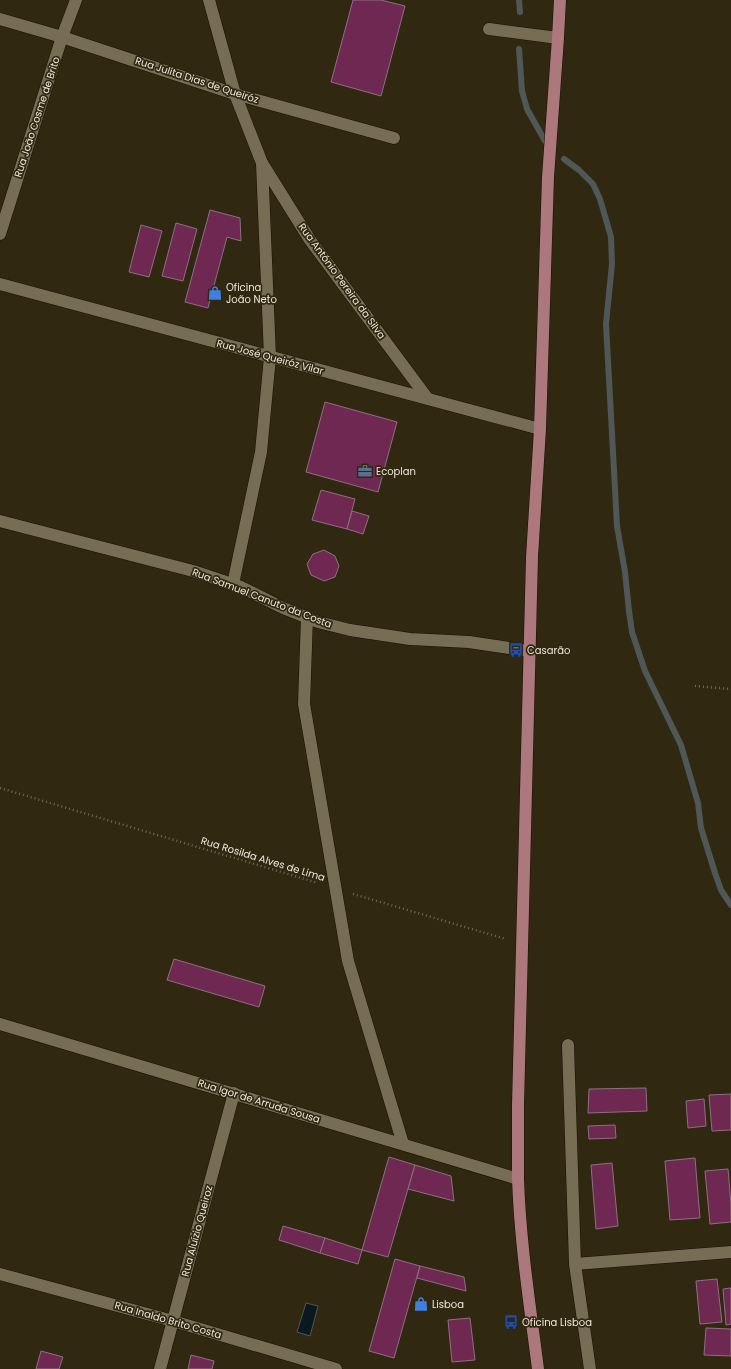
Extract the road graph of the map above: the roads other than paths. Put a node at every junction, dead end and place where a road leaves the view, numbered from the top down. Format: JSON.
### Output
{"nodes":[{"id":1,"x":76,"y":0,"type":"edge"},
{"id":2,"x":209,"y":0,"type":"edge"},
{"id":3,"x":560,"y":0,"type":"edge"},
{"id":4,"x":0,"y":19,"type":"edge"},
{"id":5,"x":490,"y":29,"type":"dead end"},
{"id":6,"x":62,"y":37,"type":"junction"},
{"id":7,"x":558,"y":38,"type":"junction"},
{"id":8,"x":235,"y":94,"type":"junction"},
{"id":9,"x":394,"y":138,"type":"dead end"},
{"id":10,"x":262,"y":163,"type":"junction"},
{"id":11,"x":0,"y":234,"type":"edge"},
{"id":12,"x":0,"y":284,"type":"edge"},
{"id":13,"x":270,"y":357,"type":"junction"},
{"id":14,"x":428,"y":399,"type":"junction"},
{"id":15,"x":540,"y":429,"type":"junction"},
{"id":16,"x":0,"y":521,"type":"edge"},
{"id":17,"x":233,"y":584,"type":"junction"},
{"id":18,"x":307,"y":617,"type":"junction"},
{"id":19,"x":529,"y":650,"type":"junction"},
{"id":20,"x":0,"y":1024,"type":"edge"},
{"id":21,"x":568,"y":1045,"type":"dead end"},
{"id":22,"x":234,"y":1093,"type":"junction"},
{"id":23,"x":403,"y":1144,"type":"junction"},
{"id":24,"x":518,"y":1179,"type":"junction"},
{"id":25,"x":731,"y":1252,"type":"edge"},
{"id":26,"x":575,"y":1264,"type":"junction"},
{"id":27,"x":0,"y":1274,"type":"edge"},
{"id":28,"x":173,"y":1321,"type":"junction"},
{"id":29,"x":160,"y":1369,"type":"edge"},
{"id":30,"x":336,"y":1369,"type":"edge"},
{"id":31,"x":538,"y":1369,"type":"edge"},
{"id":32,"x":590,"y":1369,"type":"edge"}],
"edges":[{"from":1,"to":6,"type":"street","name":"Rua João Cosme de Brito"},
{"from":2,"to":8,"type":"street","name":"Rua António Pereira da Silva"},
{"from":3,"to":7,"type":"main road"},
{"from":4,"to":6,"type":"street","name":"Rua Julita Dias de Queiróz"},
{"from":5,"to":7,"type":"street"},
{"from":6,"to":8,"type":"street","name":"Rua Julita Dias de Queiróz"},
{"from":6,"to":11,"type":"street","name":"Rua João Cosme de Brito"},
{"from":7,"to":15,"type":"main road"},
{"from":8,"to":9,"type":"street","name":"Rua Julita Dias de Queiróz"},
{"from":8,"to":10,"type":"street","name":"Rua António Pereira da Silva"},
{"from":10,"to":13,"type":"street"},
{"from":10,"to":14,"type":"street","name":"Rua António Pereira da Silva"},
{"from":12,"to":13,"type":"street","name":"Rua José Queiróz Vilar"},
{"from":13,"to":14,"type":"street","name":"Rua José Queiróz Vilar"},
{"from":13,"to":17,"type":"street"},
{"from":14,"to":15,"type":"street","name":"Rua José Queiróz Vilar"},
{"from":15,"to":19,"type":"main road"},
{"from":16,"to":17,"type":"street","name":"Rua Samuel Canuto da Costa"},
{"from":17,"to":18,"type":"street","name":"Rua Samuel Canuto da Costa"},
{"from":18,"to":19,"type":"street","name":"Rua Samuel Canuto da Costa"},
{"from":18,"to":23,"type":"street"},
{"from":19,"to":24,"type":"main road"},
{"from":20,"to":22,"type":"street","name":"Rua Igor de Arruda Sousa"},
{"from":21,"to":26,"type":"street"},
{"from":22,"to":23,"type":"street","name":"Rua Igor de Arruda Sousa"},
{"from":22,"to":28,"type":"street","name":"Rua Aluízio Queiroz"},
{"from":23,"to":24,"type":"street","name":"Rua Igor de Arruda Sousa"},
{"from":24,"to":31,"type":"main road"},
{"from":25,"to":26,"type":"street"},
{"from":26,"to":32,"type":"street"},
{"from":27,"to":28,"type":"street","name":"Rua Inaldo Brito Costa"},
{"from":28,"to":29,"type":"street","name":"Rua Aluízio Queiroz"},
{"from":28,"to":30,"type":"street","name":"Rua Inaldo Brito Costa"}]}
